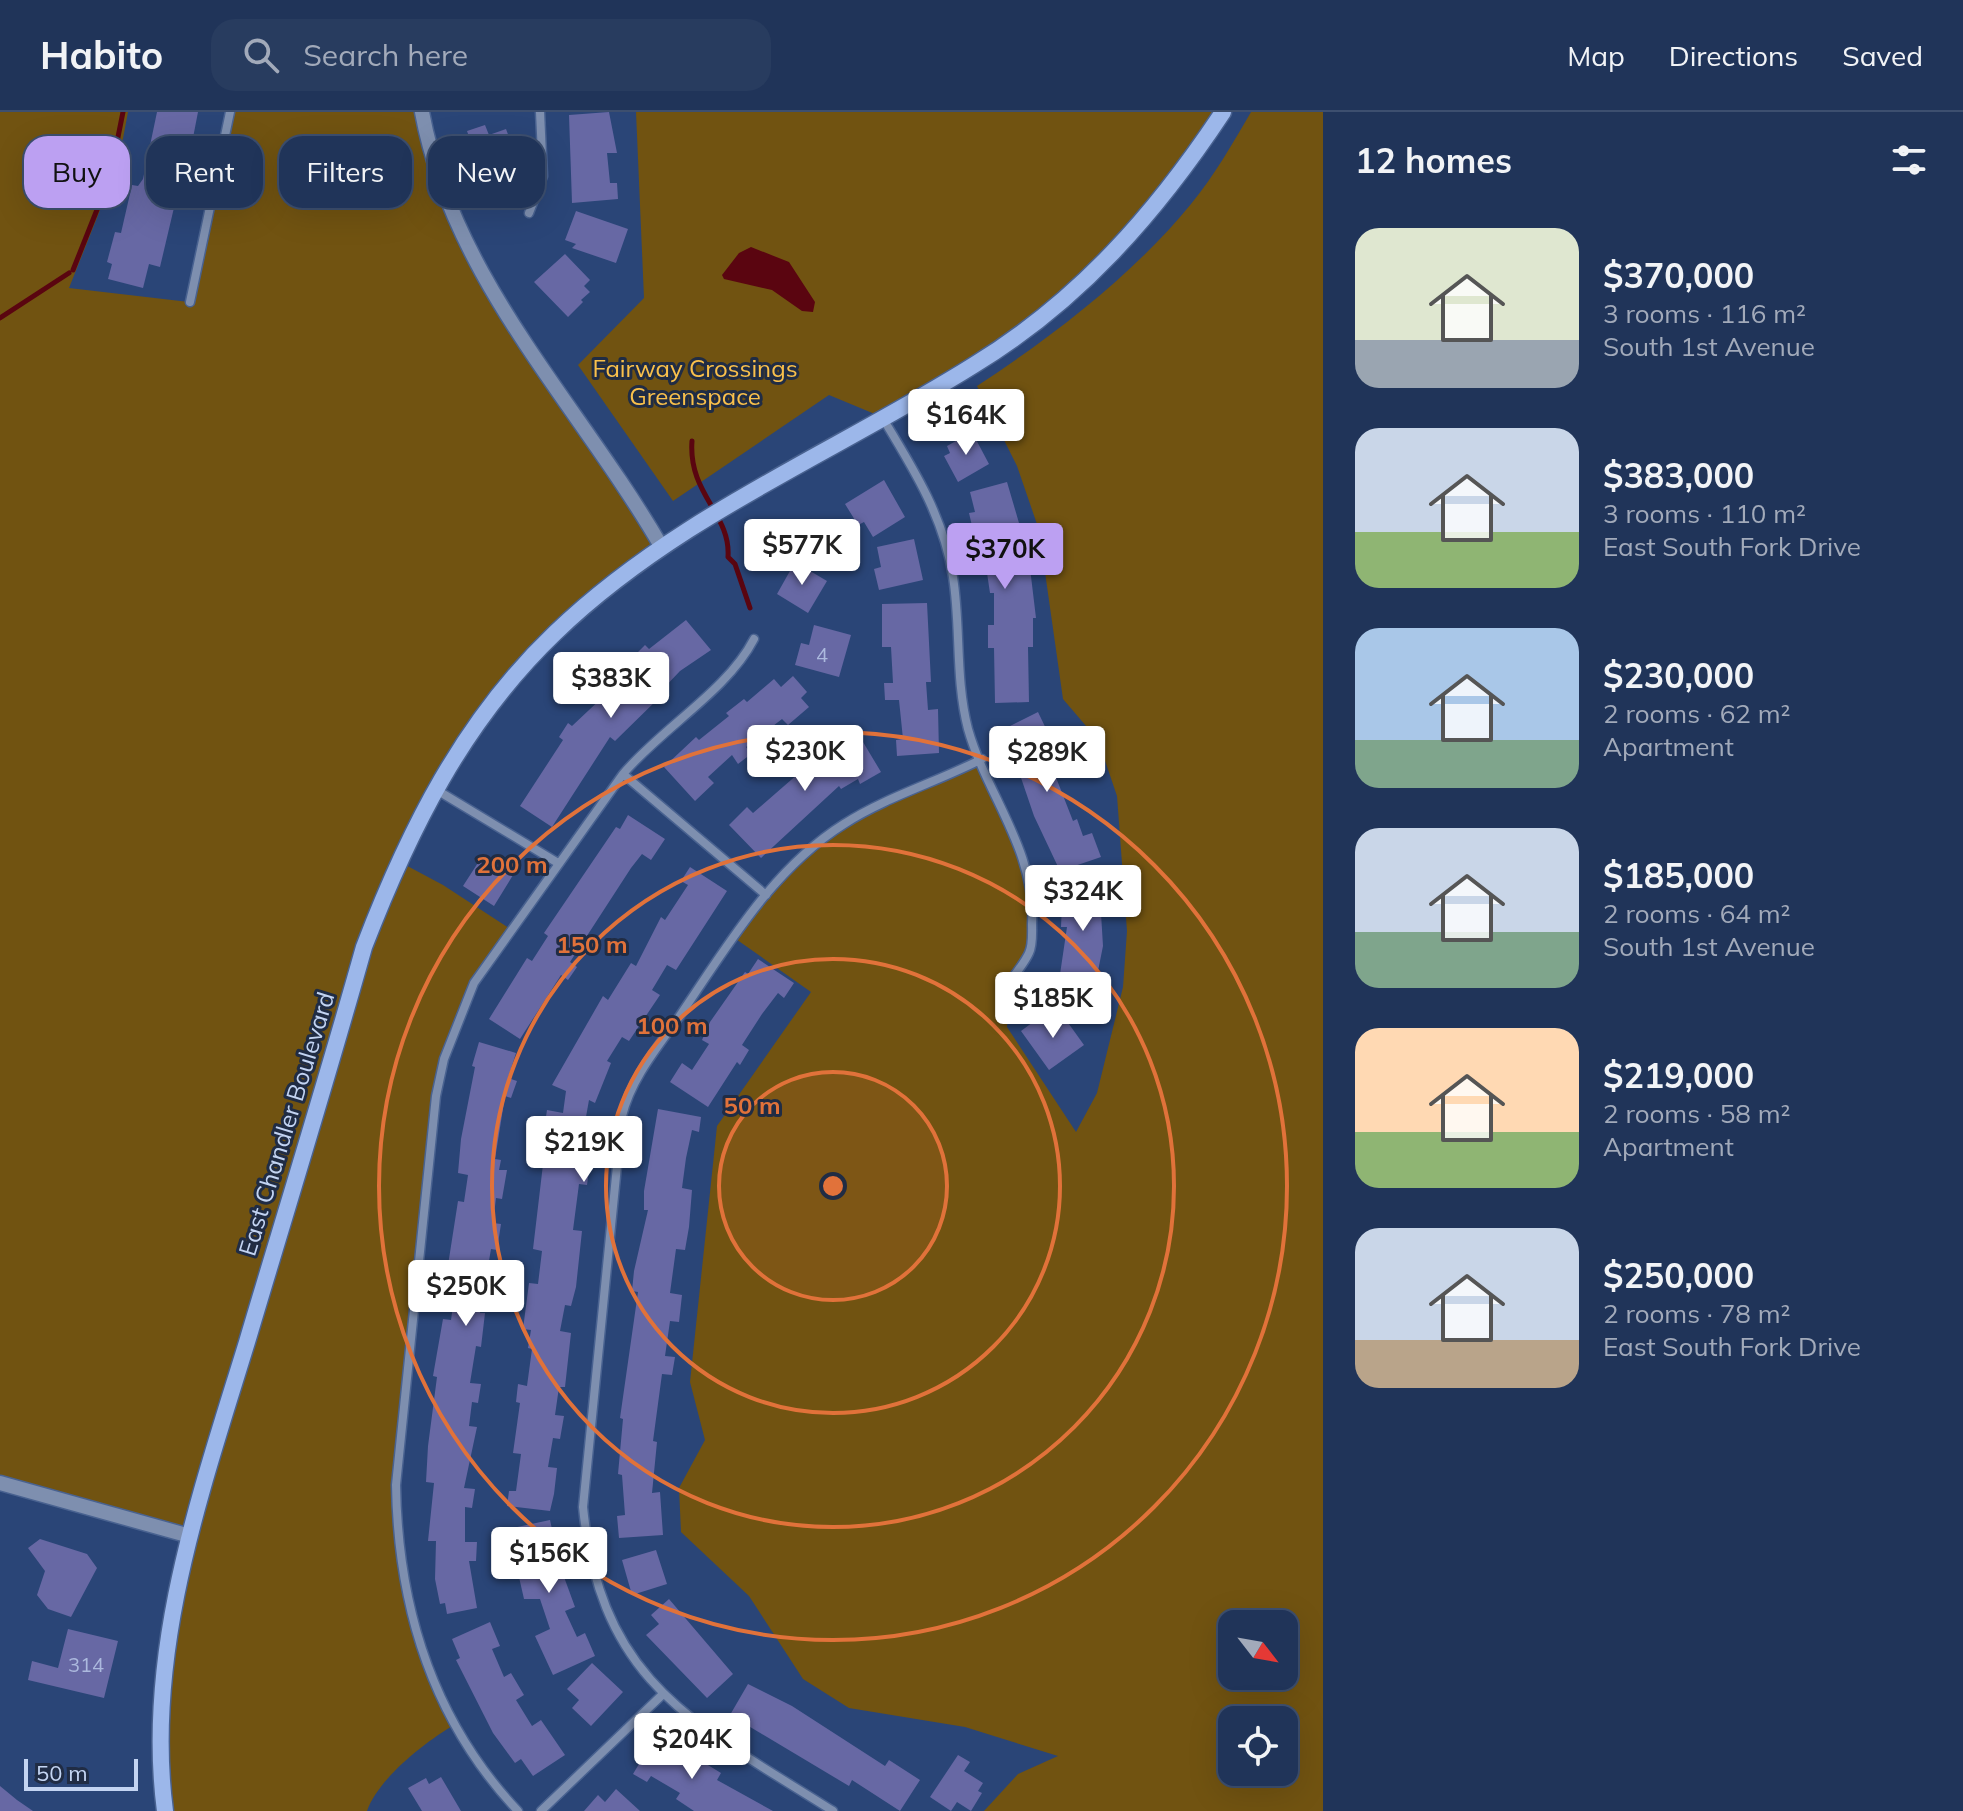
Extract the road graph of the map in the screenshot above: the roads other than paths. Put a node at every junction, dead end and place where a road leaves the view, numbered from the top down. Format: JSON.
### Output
{"nodes":[{"id":1,"x":230,"y":112,"type":"edge"},
{"id":2,"x":422,"y":112,"type":"edge"},
{"id":3,"x":540,"y":112,"type":"edge"},
{"id":4,"x":1223,"y":112,"type":"edge"},
{"id":5,"x":529,"y":213,"type":"dead end"},
{"id":6,"x":190,"y":302,"type":"dead end"},
{"id":7,"x":882,"y":417,"type":"junction"},
{"id":8,"x":661,"y":546,"type":"junction"},
{"id":9,"x":754,"y":639,"type":"dead end"},
{"id":10,"x":982,"y":759,"type":"junction"},
{"id":11,"x":623,"y":774,"type":"junction"},
{"id":12,"x":434,"y":789,"type":"junction"},
{"id":13,"x":558,"y":863,"type":"junction"},
{"id":14,"x":766,"y":895,"type":"junction"},
{"id":15,"x":1012,"y":979,"type":"dead end"},
{"id":16,"x":0,"y":1483,"type":"edge"},
{"id":17,"x":190,"y":1536,"type":"junction"},
{"id":18,"x":662,"y":1695,"type":"junction"},
{"id":19,"x":165,"y":1811,"type":"edge"},
{"id":20,"x":518,"y":1811,"type":"edge"},
{"id":21,"x":541,"y":1811,"type":"edge"},
{"id":22,"x":833,"y":1811,"type":"edge"}],
"edges":[{"from":1,"to":6,"type":"street"},
{"from":2,"to":8,"type":"street"},
{"from":3,"to":5,"type":"street"},
{"from":4,"to":7,"type":"main road","name":"East Chandler Boulevard"},
{"from":7,"to":8,"type":"main road","name":"East Chandler Boulevard"},
{"from":7,"to":10,"type":"street"},
{"from":8,"to":12,"type":"main road","name":"East Chandler Boulevard"},
{"from":9,"to":11,"type":"street"},
{"from":10,"to":14,"type":"street"},
{"from":10,"to":15,"type":"street"},
{"from":11,"to":13,"type":"street"},
{"from":11,"to":14,"type":"street"},
{"from":12,"to":13,"type":"street"},
{"from":12,"to":17,"type":"main road","name":"East Chandler Boulevard"},
{"from":13,"to":20,"type":"street"},
{"from":14,"to":18,"type":"street"},
{"from":16,"to":17,"type":"street"},
{"from":17,"to":19,"type":"main road","name":"East Chandler Boulevard"},
{"from":18,"to":21,"type":"street"},
{"from":18,"to":22,"type":"street"}]}
